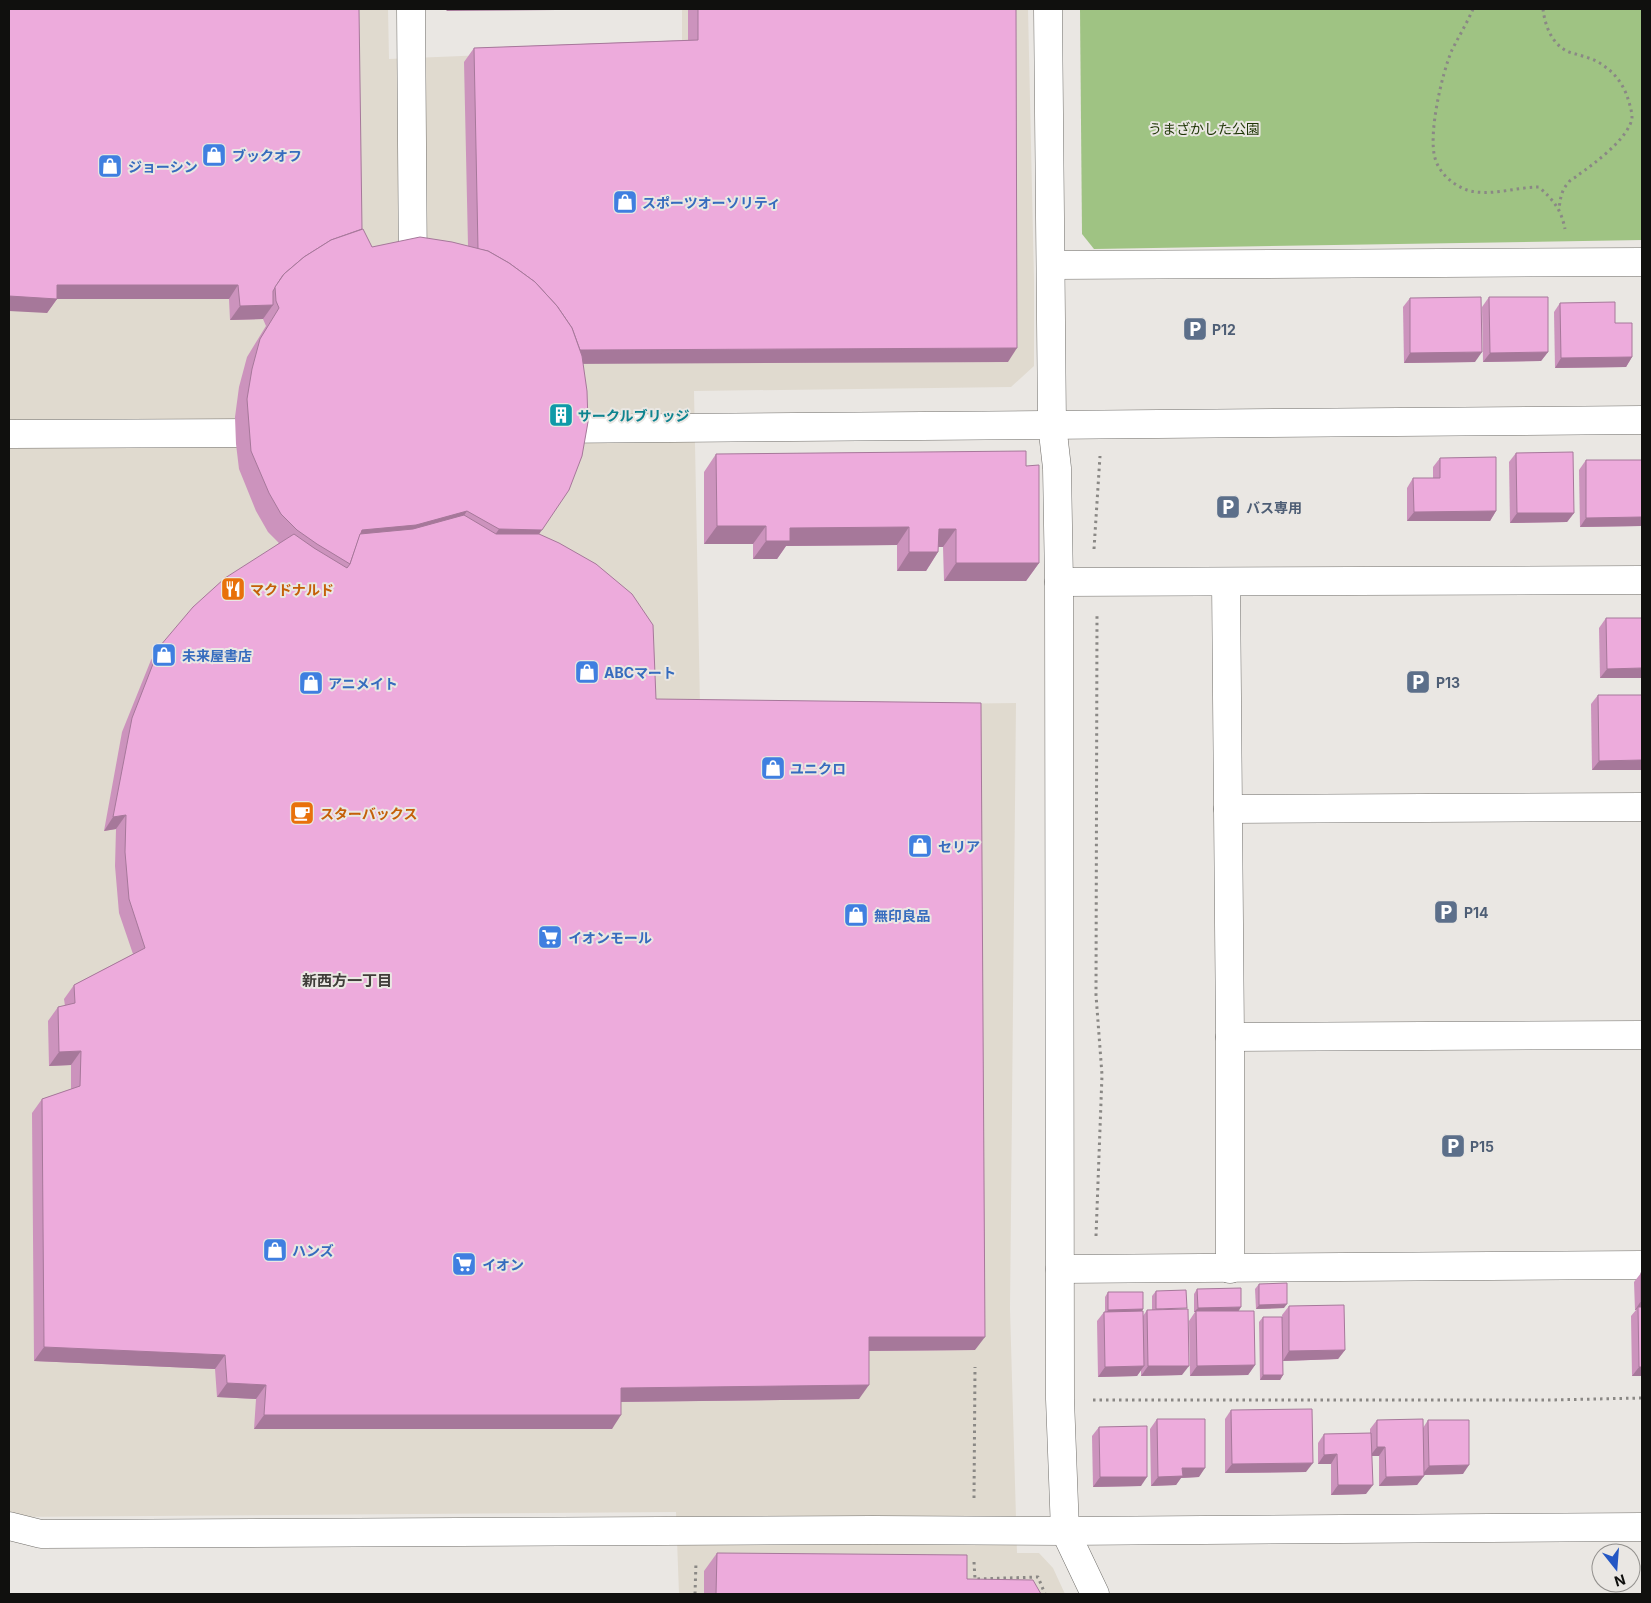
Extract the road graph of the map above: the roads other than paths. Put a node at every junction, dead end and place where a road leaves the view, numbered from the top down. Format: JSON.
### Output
{"nodes":[{"id":1,"x":411,"y":9,"type":"edge"},
{"id":2,"x":1048,"y":9,"type":"edge"},
{"id":3,"x":1642,"y":262,"type":"edge"},
{"id":4,"x":1051,"y":265,"type":"junction"},
{"id":5,"x":414,"y":305,"type":"edge"},
{"id":6,"x":1642,"y":420,"type":"edge"},
{"id":7,"x":1052,"y":424,"type":"junction"},
{"id":8,"x":521,"y":430,"type":"edge"},
{"id":9,"x":293,"y":433,"type":"edge"},
{"id":10,"x":9,"y":434,"type":"edge"},
{"id":11,"x":1642,"y":580,"type":"edge"},
{"id":12,"x":1059,"y":582,"type":"junction"},
{"id":13,"x":1226,"y":582,"type":"junction"},
{"id":14,"x":1642,"y":807,"type":"edge"},
{"id":15,"x":1228,"y":809,"type":"junction"},
{"id":16,"x":1642,"y":1036,"type":"edge"},
{"id":17,"x":1230,"y":1037,"type":"junction"},
{"id":18,"x":1642,"y":1265,"type":"edge"},
{"id":19,"x":1060,"y":1269,"type":"junction"},
{"id":20,"x":1230,"y":1269,"type":"junction"},
{"id":21,"x":9,"y":1526,"type":"edge"},
{"id":22,"x":1642,"y":1527,"type":"edge"},
{"id":23,"x":1065,"y":1531,"type":"junction"},
{"id":24,"x":1095,"y":1594,"type":"edge"}],
"edges":[{"from":1,"to":5,"type":"street"},
{"from":2,"to":4,"type":"street"},
{"from":3,"to":4,"type":"street"},
{"from":4,"to":7,"type":"street"},
{"from":6,"to":7,"type":"street"},
{"from":7,"to":8,"type":"street"},
{"from":7,"to":12,"type":"street"},
{"from":9,"to":10,"type":"street"},
{"from":11,"to":13,"type":"street"},
{"from":12,"to":13,"type":"street"},
{"from":12,"to":19,"type":"street"},
{"from":13,"to":15,"type":"street"},
{"from":14,"to":15,"type":"street"},
{"from":15,"to":17,"type":"street"},
{"from":16,"to":17,"type":"street"},
{"from":17,"to":20,"type":"street"},
{"from":18,"to":20,"type":"street"},
{"from":19,"to":20,"type":"street"},
{"from":19,"to":23,"type":"street"},
{"from":21,"to":23,"type":"street"},
{"from":22,"to":23,"type":"street"},
{"from":23,"to":24,"type":"street"}]}
